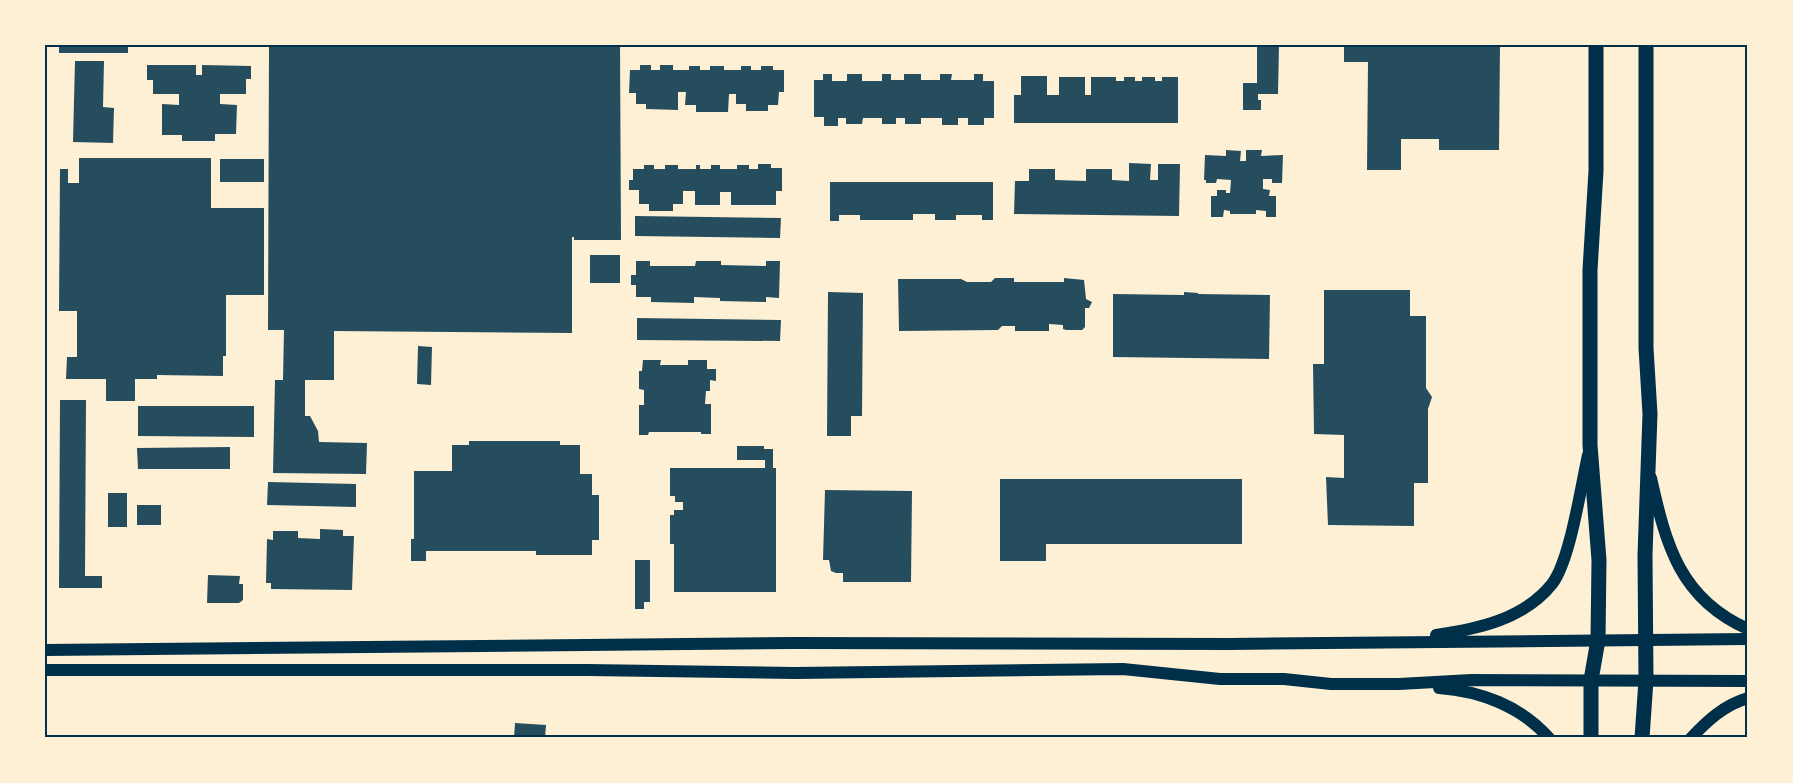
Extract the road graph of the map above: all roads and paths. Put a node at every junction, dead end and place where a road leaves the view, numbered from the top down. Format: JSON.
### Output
{"nodes":[{"id":1,"x":1596,"y":45,"type":"edge"},
{"id":2,"x":1646,"y":45,"type":"edge"},
{"id":3,"x":1590,"y":445,"type":"junction"},
{"id":4,"x":1649,"y":468,"type":"junction"},
{"id":5,"x":1748,"y":629,"type":"edge"},
{"id":6,"x":1644,"y":639,"type":"junction"},
{"id":7,"x":1748,"y":639,"type":"edge"},
{"id":8,"x":1598,"y":640,"type":"junction"},
{"id":9,"x":1392,"y":642,"type":"junction"},
{"id":10,"x":45,"y":650,"type":"edge"},
{"id":11,"x":45,"y":670,"type":"edge"},
{"id":12,"x":1591,"y":680,"type":"junction"},
{"id":13,"x":1646,"y":680,"type":"junction"},
{"id":14,"x":1748,"y":681,"type":"edge"},
{"id":15,"x":1399,"y":684,"type":"junction"},
{"id":16,"x":1748,"y":698,"type":"edge"},
{"id":17,"x":1549,"y":738,"type":"edge"},
{"id":18,"x":1591,"y":738,"type":"edge"},
{"id":19,"x":1642,"y":738,"type":"edge"},
{"id":20,"x":1691,"y":738,"type":"edge"}],
"edges":[{"from":1,"to":3,"type":"main road"},
{"from":2,"to":4,"type":"main road"},
{"from":3,"to":8,"type":"main road"},
{"from":3,"to":9,"type":"main road"},
{"from":4,"to":5,"type":"main road"},
{"from":4,"to":6,"type":"main road"},
{"from":6,"to":7,"type":"main road"},
{"from":6,"to":8,"type":"main road"},
{"from":6,"to":13,"type":"main road"},
{"from":8,"to":9,"type":"main road"},
{"from":8,"to":12,"type":"main road"},
{"from":9,"to":10,"type":"main road"},
{"from":11,"to":15,"type":"main road"},
{"from":12,"to":13,"type":"main road"},
{"from":12,"to":15,"type":"main road"},
{"from":12,"to":18,"type":"main road"},
{"from":13,"to":14,"type":"main road"},
{"from":13,"to":19,"type":"main road"},
{"from":15,"to":17,"type":"main road"},
{"from":16,"to":20,"type":"main road"}]}
